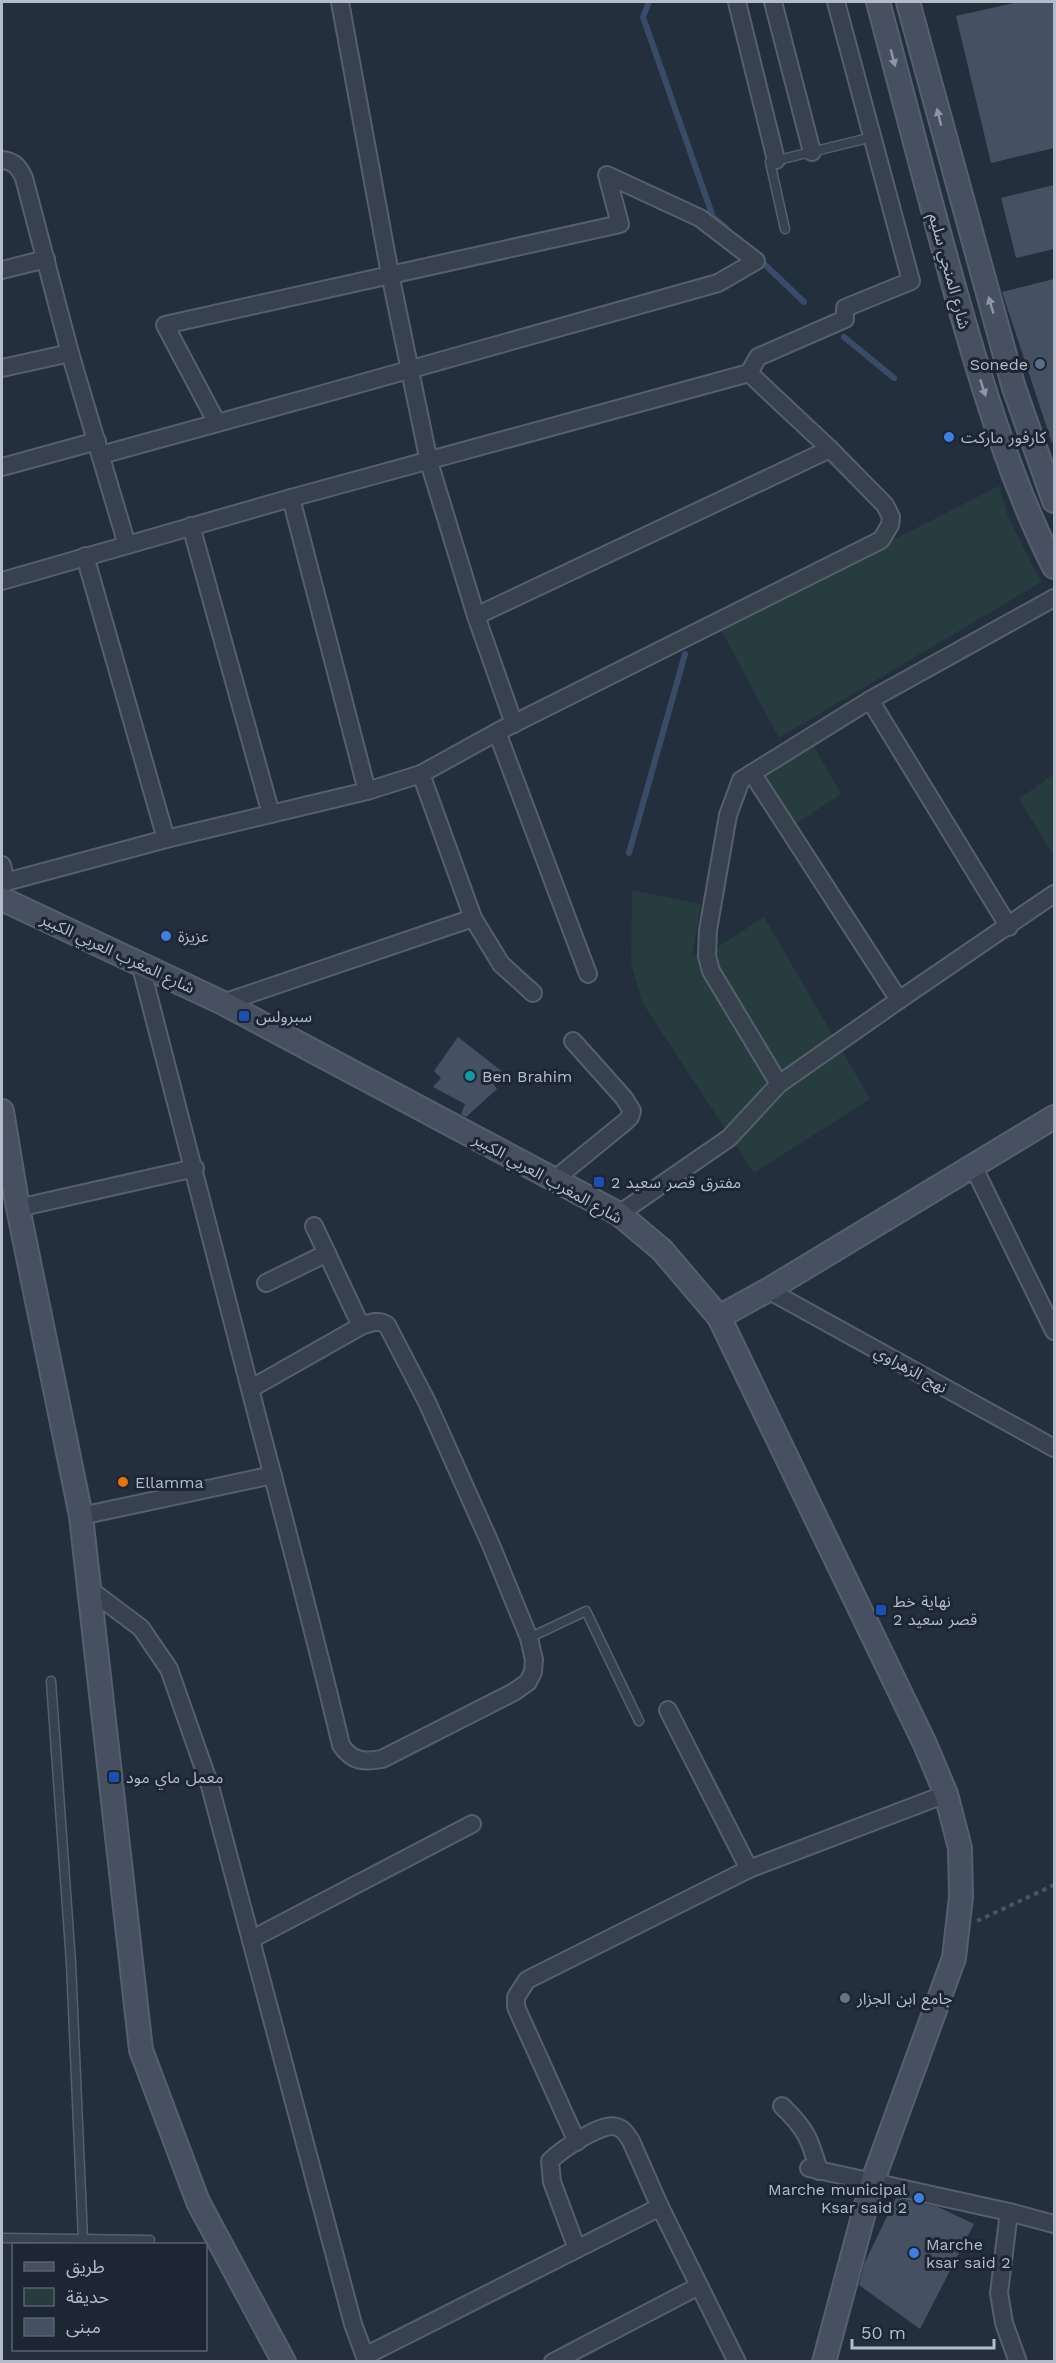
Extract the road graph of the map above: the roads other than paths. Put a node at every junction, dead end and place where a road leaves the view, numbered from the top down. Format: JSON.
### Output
{"nodes":[{"id":1,"x":340,"y":2,"type":"edge"},
{"id":2,"x":737,"y":2,"type":"edge"},
{"id":3,"x":773,"y":2,"type":"edge"},
{"id":4,"x":836,"y":2,"type":"edge"},
{"id":5,"x":878,"y":2,"type":"edge"},
{"id":6,"x":908,"y":2,"type":"edge"},
{"id":7,"x":873,"y":137,"type":"junction"},
{"id":8,"x":812,"y":152,"type":"junction"},
{"id":9,"x":2,"y":160,"type":"edge"},
{"id":10,"x":776,"y":160,"type":"junction"},
{"id":11,"x":785,"y":229,"type":"dead end"},
{"id":12,"x":46,"y":259,"type":"junction"},
{"id":13,"x":2,"y":270,"type":"edge"},
{"id":14,"x":390,"y":274,"type":"junction"},
{"id":15,"x":70,"y":353,"type":"junction"},
{"id":16,"x":2,"y":368,"type":"edge"},
{"id":17,"x":411,"y":370,"type":"junction"},
{"id":18,"x":749,"y":373,"type":"junction"},
{"id":19,"x":217,"y":423,"type":"junction"},
{"id":20,"x":99,"y":448,"type":"junction"},
{"id":21,"x":830,"y":449,"type":"junction"},
{"id":22,"x":429,"y":462,"type":"junction"},
{"id":23,"x":2,"y":467,"type":"edge"},
{"id":24,"x":291,"y":498,"type":"junction"},
{"id":25,"x":1054,"y":501,"type":"edge"},
{"id":26,"x":191,"y":526,"type":"junction"},
{"id":27,"x":127,"y":545,"type":"junction"},
{"id":28,"x":86,"y":556,"type":"junction"},
{"id":29,"x":1054,"y":567,"type":"edge"},
{"id":30,"x":2,"y":581,"type":"edge"},
{"id":31,"x":1054,"y":598,"type":"edge"},
{"id":32,"x":476,"y":616,"type":"junction"},
{"id":33,"x":870,"y":700,"type":"junction"},
{"id":34,"x":514,"y":724,"type":"junction"},
{"id":35,"x":497,"y":732,"type":"junction"},
{"id":36,"x":752,"y":773,"type":"junction"},
{"id":37,"x":421,"y":774,"type":"junction"},
{"id":38,"x":367,"y":791,"type":"junction"},
{"id":39,"x":271,"y":814,"type":"junction"},
{"id":40,"x":166,"y":839,"type":"junction"},
{"id":41,"x":2,"y":865,"type":"edge"},
{"id":42,"x":3,"y":888,"type":"edge"},
{"id":43,"x":1054,"y":894,"type":"edge"},
{"id":44,"x":473,"y":918,"type":"junction"},
{"id":45,"x":1009,"y":927,"type":"junction"},
{"id":46,"x":140,"y":963,"type":"junction"},
{"id":47,"x":588,"y":974,"type":"dead end"},
{"id":48,"x":533,"y":993,"type":"dead end"},
{"id":49,"x":899,"y":999,"type":"junction"},
{"id":50,"x":223,"y":1003,"type":"junction"},
{"id":51,"x":573,"y":1041,"type":"dead end"},
{"id":52,"x":779,"y":1084,"type":"junction"},
{"id":53,"x":2,"y":1112,"type":"edge"},
{"id":54,"x":1054,"y":1117,"type":"edge"},
{"id":55,"x":973,"y":1166,"type":"junction"},
{"id":56,"x":195,"y":1168,"type":"junction"},
{"id":57,"x":555,"y":1179,"type":"junction"},
{"id":58,"x":18,"y":1208,"type":"junction"},
{"id":59,"x":619,"y":1214,"type":"junction"},
{"id":60,"x":314,"y":1226,"type":"dead end"},
{"id":61,"x":327,"y":1253,"type":"junction"},
{"id":62,"x":266,"y":1283,"type":"dead end"},
{"id":63,"x":768,"y":1290,"type":"junction"},
{"id":64,"x":719,"y":1317,"type":"junction"},
{"id":65,"x":361,"y":1326,"type":"junction"},
{"id":66,"x":1054,"y":1331,"type":"edge"},
{"id":67,"x":250,"y":1389,"type":"junction"},
{"id":68,"x":1054,"y":1448,"type":"edge"},
{"id":69,"x":273,"y":1474,"type":"junction"},
{"id":70,"x":81,"y":1516,"type":"junction"},
{"id":71,"x":89,"y":1588,"type":"junction"},
{"id":72,"x":529,"y":1638,"type":"junction"},
{"id":73,"x":51,"y":1681,"type":"dead end"},
{"id":74,"x":668,"y":1710,"type":"dead end"},
{"id":75,"x":639,"y":1721,"type":"dead end"},
{"id":76,"x":946,"y":1794,"type":"junction"},
{"id":77,"x":472,"y":1824,"type":"dead end"},
{"id":78,"x":749,"y":1869,"type":"junction"},
{"id":79,"x":252,"y":1940,"type":"junction"},
{"id":80,"x":782,"y":2106,"type":"dead end"},
{"id":81,"x":577,"y":2142,"type":"junction"},
{"id":82,"x":872,"y":2183,"type":"junction"},
{"id":83,"x":660,"y":2207,"type":"junction"},
{"id":84,"x":1009,"y":2212,"type":"junction"},
{"id":85,"x":1054,"y":2224,"type":"edge"},
{"id":86,"x":2,"y":2238,"type":"edge"},
{"id":87,"x":83,"y":2239,"type":"junction"},
{"id":88,"x":150,"y":2240,"type":"dead end"},
{"id":89,"x":577,"y":2249,"type":"junction"},
{"id":90,"x":699,"y":2286,"type":"junction"},
{"id":91,"x":366,"y":2359,"type":"edge"},
{"id":92,"x":284,"y":2361,"type":"edge"},
{"id":93,"x":553,"y":2361,"type":"edge"},
{"id":94,"x":737,"y":2361,"type":"edge"},
{"id":95,"x":824,"y":2361,"type":"edge"},
{"id":96,"x":1018,"y":2361,"type":"edge"}],
"edges":[{"from":1,"to":14,"type":"street"},
{"from":2,"to":10,"type":"street"},
{"from":3,"to":8,"type":"street"},
{"from":4,"to":7,"type":"street"},
{"from":5,"to":29,"type":"street","name":"شارع المنجي سليم","one_way":true},
{"from":25,"to":6,"type":"street","name":"شارع المنجي سليم","one_way":true},
{"from":7,"to":8,"type":"lane"},
{"from":7,"to":18,"type":"street"},
{"from":8,"to":10,"type":"lane"},
{"from":9,"to":12,"type":"street"},
{"from":10,"to":11,"type":"lane"},
{"from":12,"to":13,"type":"street"},
{"from":12,"to":15,"type":"street"},
{"from":14,"to":17,"type":"street"},
{"from":14,"to":17,"type":"street"},
{"from":14,"to":19,"type":"street"},
{"from":15,"to":16,"type":"street"},
{"from":15,"to":20,"type":"street"},
{"from":17,"to":19,"type":"street"},
{"from":17,"to":22,"type":"street"},
{"from":18,"to":21,"type":"street"},
{"from":18,"to":22,"type":"street"},
{"from":19,"to":20,"type":"street"},
{"from":20,"to":23,"type":"street"},
{"from":20,"to":27,"type":"street"},
{"from":21,"to":32,"type":"street"},
{"from":21,"to":34,"type":"street"},
{"from":22,"to":24,"type":"street"},
{"from":22,"to":32,"type":"street"},
{"from":24,"to":26,"type":"street"},
{"from":24,"to":38,"type":"street"},
{"from":26,"to":27,"type":"street"},
{"from":26,"to":39,"type":"street"},
{"from":27,"to":28,"type":"street"},
{"from":28,"to":30,"type":"street"},
{"from":28,"to":40,"type":"street"},
{"from":31,"to":33,"type":"street"},
{"from":32,"to":34,"type":"street"},
{"from":33,"to":36,"type":"street"},
{"from":33,"to":45,"type":"street"},
{"from":34,"to":35,"type":"street"},
{"from":35,"to":37,"type":"street"},
{"from":35,"to":47,"type":"street"},
{"from":36,"to":49,"type":"street"},
{"from":36,"to":52,"type":"street"},
{"from":37,"to":38,"type":"street"},
{"from":37,"to":44,"type":"street"},
{"from":38,"to":39,"type":"street"},
{"from":39,"to":40,"type":"street"},
{"from":40,"to":42,"type":"street"},
{"from":41,"to":42,"type":"street"},
{"from":42,"to":46,"type":"street","name":"شارع المغرب العربي الكبير"},
{"from":43,"to":45,"type":"street"},
{"from":44,"to":48,"type":"street"},
{"from":44,"to":50,"type":"street"},
{"from":45,"to":49,"type":"street"},
{"from":46,"to":50,"type":"street","name":"شارع المغرب العربي الكبير"},
{"from":46,"to":56,"type":"street"},
{"from":49,"to":52,"type":"street"},
{"from":50,"to":57,"type":"street","name":"شارع المغرب العربي الكبير"},
{"from":51,"to":57,"type":"street"},
{"from":52,"to":59,"type":"street"},
{"from":53,"to":58,"type":"street"},
{"from":54,"to":55,"type":"street"},
{"from":55,"to":63,"type":"street"},
{"from":55,"to":66,"type":"street"},
{"from":56,"to":58,"type":"street"},
{"from":56,"to":67,"type":"street"},
{"from":57,"to":59,"type":"street","name":"شارع المغرب العربي الكبير"},
{"from":58,"to":70,"type":"street"},
{"from":59,"to":64,"type":"street","name":"شارع المغرب العربي الكبير"},
{"from":60,"to":61,"type":"street"},
{"from":61,"to":62,"type":"street"},
{"from":61,"to":65,"type":"street"},
{"from":63,"to":64,"type":"street"},
{"from":63,"to":68,"type":"street","name":"نهج الزهراوي"},
{"from":64,"to":76,"type":"street","name":"شارع المغرب العربي الكبير"},
{"from":65,"to":67,"type":"street"},
{"from":65,"to":72,"type":"street"},
{"from":67,"to":69,"type":"street"},
{"from":69,"to":70,"type":"street"},
{"from":69,"to":72,"type":"street"},
{"from":70,"to":71,"type":"street"},
{"from":71,"to":79,"type":"street"},
{"from":71,"to":92,"type":"street"},
{"from":72,"to":75,"type":"lane"},
{"from":73,"to":87,"type":"lane"},
{"from":74,"to":78,"type":"street"},
{"from":76,"to":78,"type":"street"},
{"from":76,"to":82,"type":"street","name":"شارع المغرب العربي الكبير"},
{"from":77,"to":79,"type":"street"},
{"from":78,"to":81,"type":"street"},
{"from":79,"to":91,"type":"street"},
{"from":80,"to":82,"type":"street"},
{"from":81,"to":83,"type":"street"},
{"from":81,"to":89,"type":"street"},
{"from":82,"to":84,"type":"street"},
{"from":82,"to":95,"type":"street","name":"شارع المغرب العربي الكبير"},
{"from":83,"to":89,"type":"street"},
{"from":83,"to":90,"type":"street"},
{"from":84,"to":85,"type":"street"},
{"from":84,"to":96,"type":"street"},
{"from":86,"to":87,"type":"lane"},
{"from":87,"to":88,"type":"lane"},
{"from":89,"to":91,"type":"street"},
{"from":90,"to":93,"type":"street"},
{"from":90,"to":94,"type":"street"}]}
